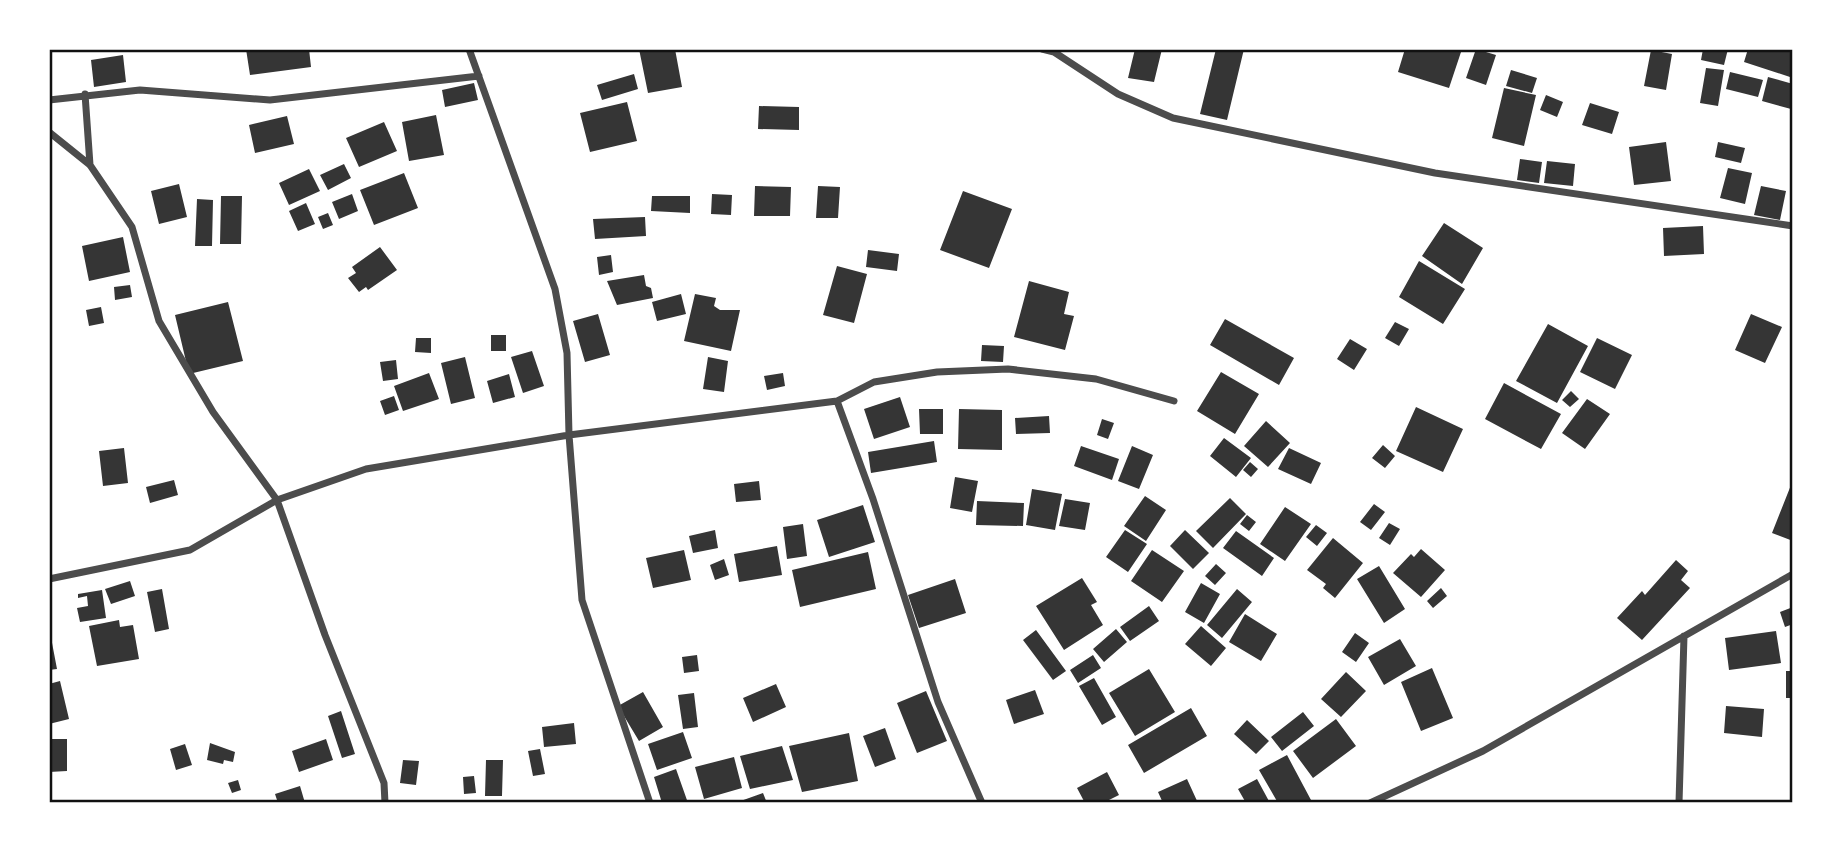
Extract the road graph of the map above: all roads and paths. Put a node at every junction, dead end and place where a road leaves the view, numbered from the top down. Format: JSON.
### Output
{"nodes":[{"id":1,"x":469,"y":49,"type":"edge"},
{"id":2,"x":1042,"y":49,"type":"edge"},
{"id":3,"x":478,"y":76,"type":"junction"},
{"id":4,"x":85,"y":94,"type":"junction"},
{"id":5,"x":49,"y":100,"type":"edge"},
{"id":6,"x":49,"y":132,"type":"edge"},
{"id":7,"x":90,"y":165,"type":"junction"},
{"id":8,"x":1793,"y":226,"type":"edge"},
{"id":9,"x":837,"y":401,"type":"junction"},
{"id":10,"x":1174,"y":401,"type":"dead end"},
{"id":11,"x":569,"y":435,"type":"junction"},
{"id":12,"x":277,"y":500,"type":"junction"},
{"id":13,"x":1793,"y":573,"type":"edge"},
{"id":14,"x":49,"y":579,"type":"edge"},
{"id":15,"x":1684,"y":636,"type":"junction"},
{"id":16,"x":385,"y":803,"type":"edge"},
{"id":17,"x":650,"y":803,"type":"edge"},
{"id":18,"x":982,"y":803,"type":"edge"},
{"id":19,"x":1370,"y":803,"type":"edge"},
{"id":20,"x":1679,"y":803,"type":"edge"}],
"edges":[{"from":1,"to":3,"type":"street"},
{"from":2,"to":8,"type":"street"},
{"from":3,"to":4,"type":"street"},
{"from":3,"to":11,"type":"street"},
{"from":4,"to":5,"type":"street"},
{"from":4,"to":7,"type":"street"},
{"from":6,"to":7,"type":"street"},
{"from":7,"to":12,"type":"street"},
{"from":9,"to":10,"type":"street"},
{"from":9,"to":11,"type":"street"},
{"from":9,"to":18,"type":"street"},
{"from":11,"to":12,"type":"street"},
{"from":11,"to":17,"type":"street"},
{"from":12,"to":14,"type":"street"},
{"from":12,"to":16,"type":"street"},
{"from":13,"to":15,"type":"street"},
{"from":15,"to":19,"type":"street"},
{"from":15,"to":20,"type":"street"}]}
